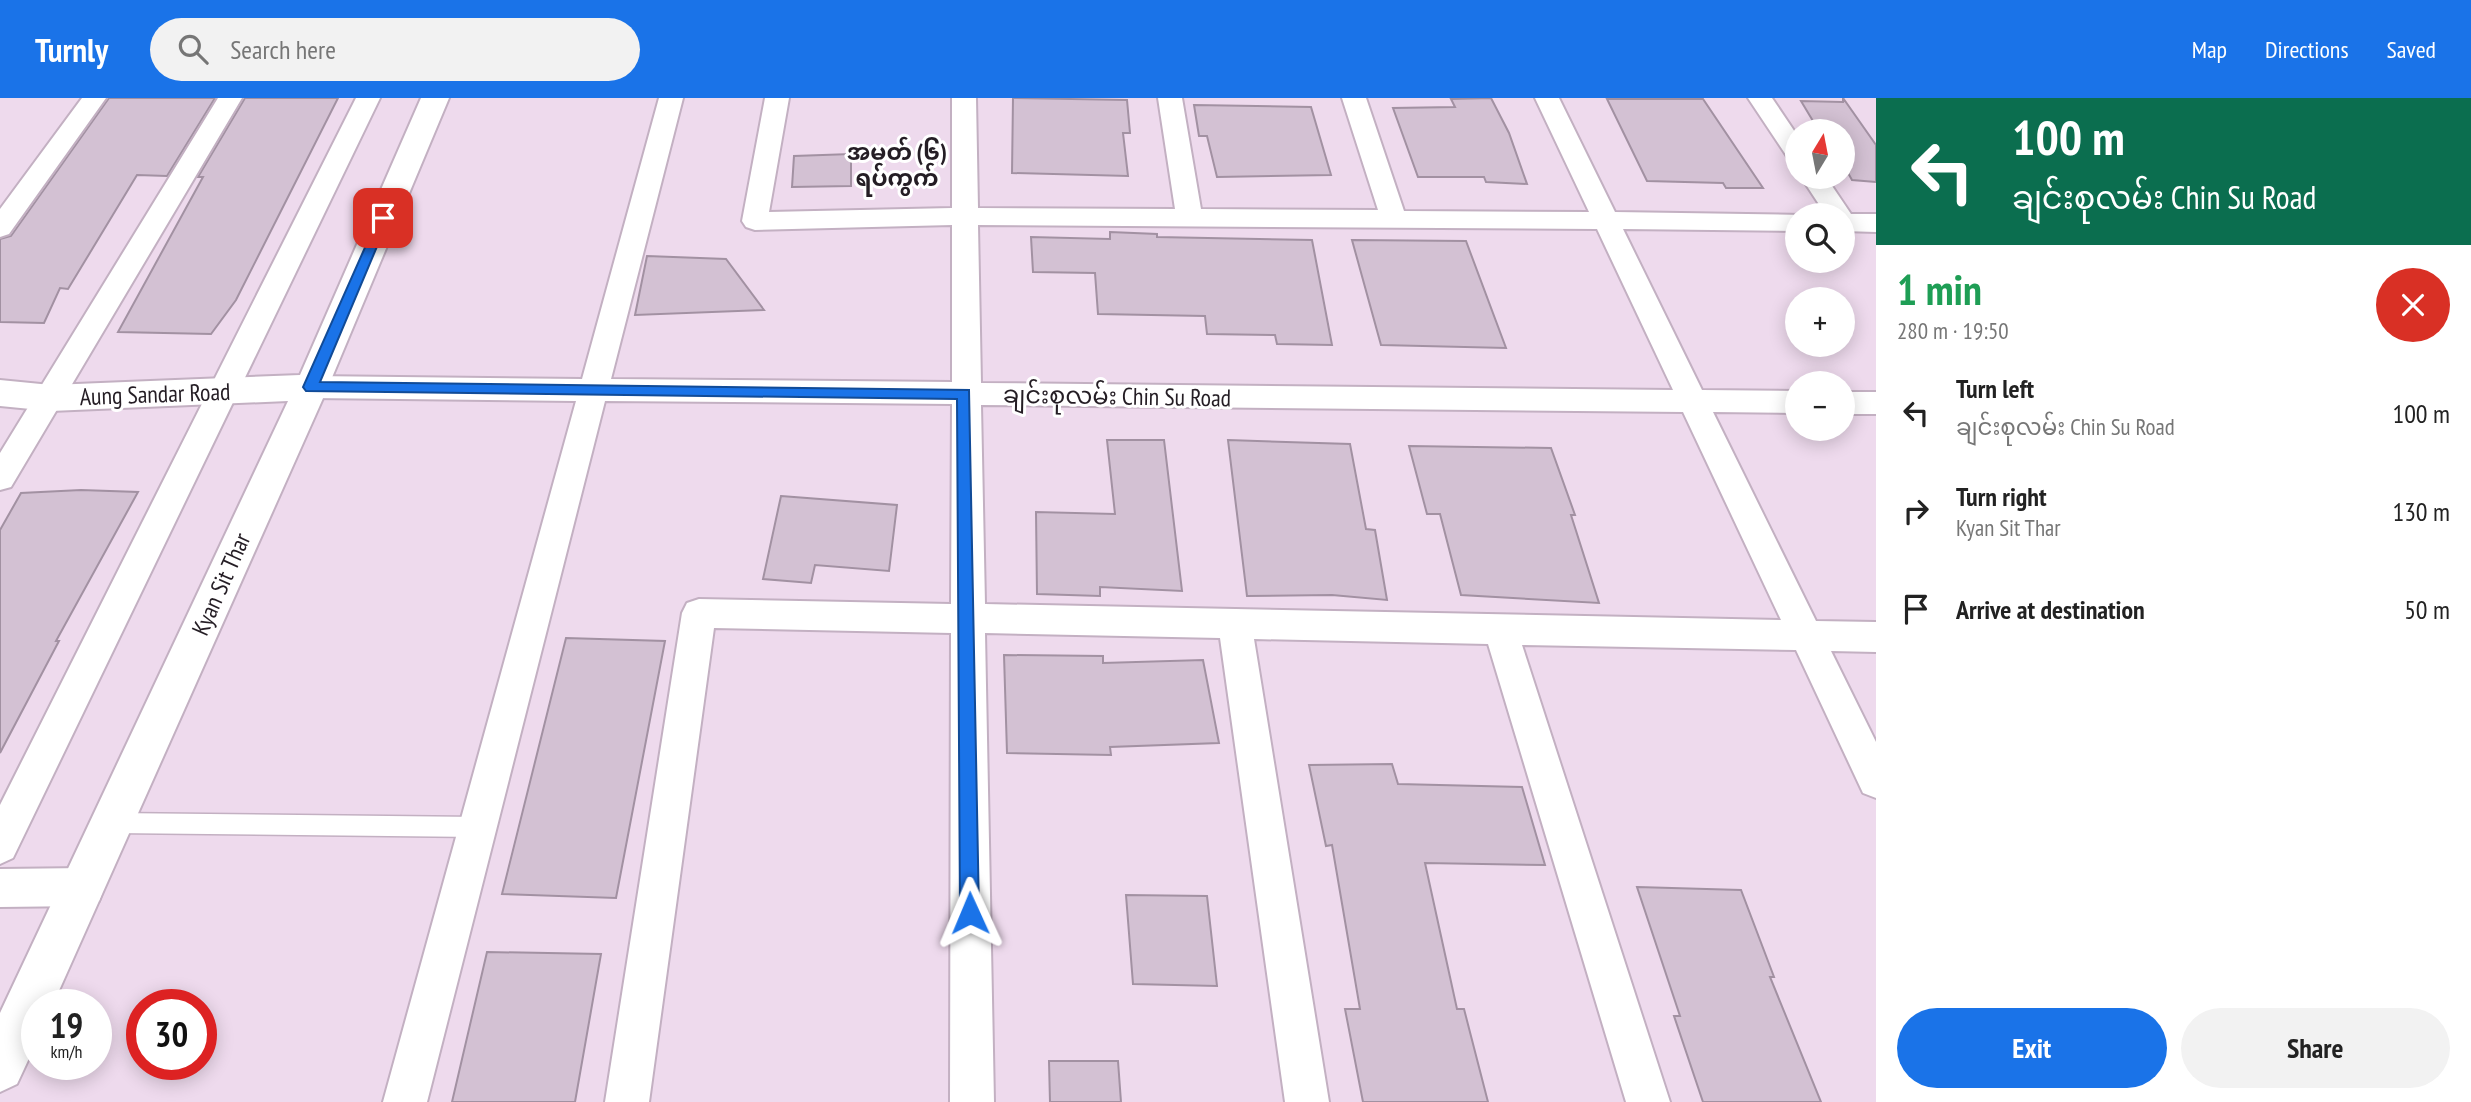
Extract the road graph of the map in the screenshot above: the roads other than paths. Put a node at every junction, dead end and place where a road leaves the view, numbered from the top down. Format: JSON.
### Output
{"nodes":[{"id":1,"x":94,"y":98,"type":"edge"},
{"id":2,"x":230,"y":98,"type":"edge"},
{"id":3,"x":368,"y":98,"type":"edge"},
{"id":4,"x":435,"y":98,"type":"edge"},
{"id":5,"x":671,"y":98,"type":"edge"},
{"id":6,"x":777,"y":98,"type":"edge"},
{"id":7,"x":964,"y":98,"type":"edge"},
{"id":8,"x":1170,"y":98,"type":"edge"},
{"id":9,"x":1354,"y":98,"type":"edge"},
{"id":10,"x":1547,"y":98,"type":"edge"},
{"id":11,"x":1760,"y":98,"type":"edge"},
{"id":12,"x":1785,"y":135,"type":"edge"},
{"id":13,"x":963,"y":216,"type":"junction"},
{"id":14,"x":1189,"y":217,"type":"junction"},
{"id":15,"x":1394,"y":219,"type":"junction"},
{"id":16,"x":1606,"y":220,"type":"junction"},
{"id":17,"x":1785,"y":222,"type":"edge"},
{"id":18,"x":1855,"y":222,"type":"edge"},
{"id":19,"x":1876,"y":223,"type":"edge"},
{"id":20,"x":0,"y":228,"type":"edge"},
{"id":21,"x":310,"y":387,"type":"junction"},
{"id":22,"x":594,"y":390,"type":"junction"},
{"id":23,"x":225,"y":391,"type":"junction"},
{"id":24,"x":0,"y":393,"type":"edge"},
{"id":25,"x":964,"y":394,"type":"junction"},
{"id":26,"x":51,"y":398,"type":"junction"},
{"id":27,"x":1693,"y":401,"type":"junction"},
{"id":28,"x":1785,"y":402,"type":"edge"},
{"id":29,"x":1855,"y":403,"type":"edge"},
{"id":30,"x":1876,"y":403,"type":"edge"},
{"id":31,"x":0,"y":478,"type":"edge"},
{"id":32,"x":967,"y":617,"type":"junction"},
{"id":33,"x":1235,"y":623,"type":"junction"},
{"id":34,"x":1500,"y":629,"type":"junction"},
{"id":35,"x":1805,"y":635,"type":"junction"},
{"id":36,"x":1876,"y":637,"type":"edge"},
{"id":37,"x":1876,"y":781,"type":"edge"},
{"id":38,"x":113,"y":823,"type":"junction"},
{"id":39,"x":478,"y":827,"type":"junction"},
{"id":40,"x":0,"y":845,"type":"edge"},
{"id":41,"x":85,"y":887,"type":"junction"},
{"id":42,"x":0,"y":888,"type":"edge"},
{"id":43,"x":0,"y":1067,"type":"edge"},
{"id":44,"x":405,"y":1102,"type":"edge"},
{"id":45,"x":627,"y":1102,"type":"edge"},
{"id":46,"x":972,"y":1102,"type":"edge"},
{"id":47,"x":1307,"y":1102,"type":"edge"},
{"id":48,"x":1647,"y":1102,"type":"edge"}],
"edges":[{"from":1,"to":20,"type":"street"},
{"from":2,"to":26,"type":"street"},
{"from":3,"to":23,"type":"street"},
{"from":4,"to":21,"type":"main road","name":"Kyan Sit Thar"},
{"from":5,"to":22,"type":"street"},
{"from":6,"to":13,"type":"street"},
{"from":7,"to":13,"type":"street"},
{"from":8,"to":14,"type":"street"},
{"from":9,"to":15,"type":"street"},
{"from":10,"to":16,"type":"street"},
{"from":11,"to":12,"type":"street"},
{"from":13,"to":14,"type":"street"},
{"from":13,"to":25,"type":"street"},
{"from":14,"to":15,"type":"street"},
{"from":15,"to":16,"type":"street"},
{"from":16,"to":17,"type":"street"},
{"from":16,"to":27,"type":"street"},
{"from":18,"to":19,"type":"street"},
{"from":21,"to":22,"type":"street","name":"ချင်းစုလမ်း Chin Su Road"},
{"from":21,"to":23,"type":"main road","name":"Aung Sandar Road"},
{"from":21,"to":38,"type":"main road","name":"Kyan Sit Thar"},
{"from":22,"to":25,"type":"street","name":"ချင်းစုလမ်း Chin Su Road"},
{"from":22,"to":39,"type":"street"},
{"from":23,"to":26,"type":"main road","name":"Aung Sandar Road"},
{"from":23,"to":40,"type":"street"},
{"from":24,"to":26,"type":"main road","name":"Aung Sandar Road"},
{"from":25,"to":27,"type":"street","name":"ချင်းစုလမ်း Chin Su Road"},
{"from":25,"to":32,"type":"street"},
{"from":26,"to":31,"type":"street"},
{"from":27,"to":28,"type":"street","name":"ချင်းစုလမ်း Chin Su Road"},
{"from":27,"to":35,"type":"street"},
{"from":29,"to":30,"type":"street"},
{"from":32,"to":33,"type":"street"},
{"from":32,"to":45,"type":"street"},
{"from":32,"to":46,"type":"street"},
{"from":33,"to":34,"type":"street"},
{"from":33,"to":47,"type":"street"},
{"from":34,"to":35,"type":"street"},
{"from":34,"to":48,"type":"street"},
{"from":35,"to":36,"type":"street"},
{"from":35,"to":37,"type":"street"},
{"from":38,"to":39,"type":"lane"},
{"from":38,"to":41,"type":"main road","name":"Kyan Sit Thar"},
{"from":39,"to":44,"type":"street"},
{"from":41,"to":42,"type":"street"},
{"from":41,"to":43,"type":"main road","name":"Kyan Sit Thar"}]}
